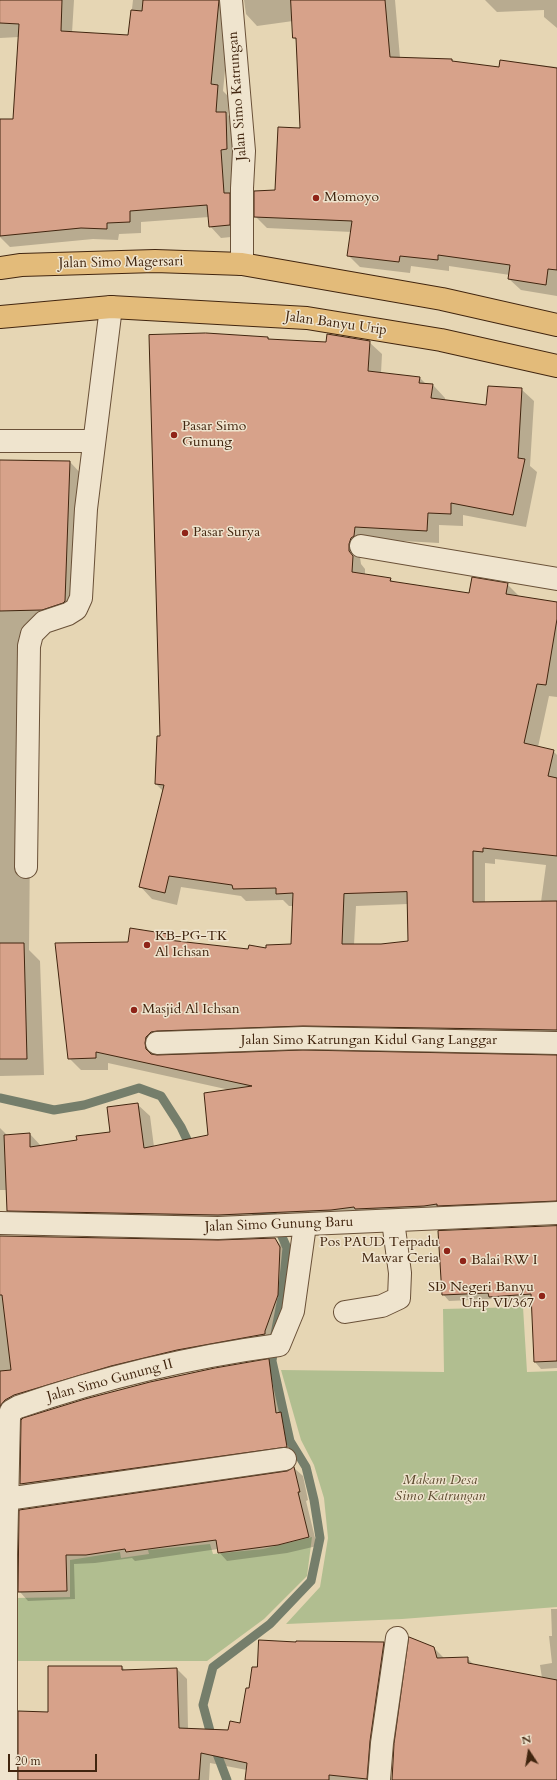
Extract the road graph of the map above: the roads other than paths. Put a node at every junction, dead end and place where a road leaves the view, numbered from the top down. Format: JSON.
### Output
{"nodes":[{"id":1,"x":231,"y":0,"type":"edge"},
{"id":2,"x":242,"y":264,"type":"junction"},
{"id":3,"x":0,"y":268,"type":"edge"},
{"id":4,"x":111,"y":307,"type":"junction"},
{"id":5,"x":0,"y":316,"type":"edge"},
{"id":6,"x":557,"y":325,"type":"edge"},
{"id":7,"x":557,"y":366,"type":"edge"},
{"id":8,"x":0,"y":441,"type":"edge"},
{"id":9,"x":94,"y":441,"type":"junction"},
{"id":10,"x":361,"y":546,"type":"dead end"},
{"id":11,"x":557,"y":579,"type":"edge"},
{"id":12,"x":26,"y":867,"type":"dead end"},
{"id":13,"x":157,"y":1043,"type":"dead end"},
{"id":14,"x":557,"y":1043,"type":"edge"},
{"id":15,"x":557,"y":1213,"type":"edge"},
{"id":16,"x":393,"y":1221,"type":"junction"},
{"id":17,"x":0,"y":1223,"type":"edge"},
{"id":18,"x":286,"y":1225,"type":"junction"},
{"id":19,"x":345,"y":1312,"type":"dead end"},
{"id":20,"x":285,"y":1459,"type":"dead end"},
{"id":21,"x":4,"y":1469,"type":"edge"},
{"id":22,"x":7,"y":1499,"type":"junction"},
{"id":23,"x":397,"y":1638,"type":"dead end"},
{"id":24,"x":6,"y":1780,"type":"edge"},
{"id":25,"x":379,"y":1780,"type":"edge"}],
"edges":[{"from":1,"to":2,"type":"street","name":"Jalan Simo Katrungan"},
{"from":2,"to":3,"type":"main road","name":"Jalan Simo Magersari"},
{"from":2,"to":6,"type":"main road"},
{"from":4,"to":5,"type":"main road"},
{"from":4,"to":7,"type":"main road","name":"Jalan Banyu Urip"},
{"from":4,"to":9,"type":"street"},
{"from":8,"to":9,"type":"street"},
{"from":9,"to":12,"type":"street"},
{"from":10,"to":11,"type":"street"},
{"from":13,"to":14,"type":"street","name":"Jalan Simo Katrungan Kidul Gang Langgar"},
{"from":15,"to":16,"type":"street","name":"Jalan Simo Gunung Baru"},
{"from":16,"to":18,"type":"street","name":"Jalan Simo Gunung Baru"},
{"from":16,"to":19,"type":"street"},
{"from":17,"to":18,"type":"street","name":"Jalan Simo Gunung Baru"},
{"from":18,"to":21,"type":"street","name":"Jalan Simo Gunung II"},
{"from":20,"to":22,"type":"street"},
{"from":21,"to":22,"type":"street","name":"Jalan Simo Gunung II"},
{"from":22,"to":24,"type":"street","name":"Jalan Simo Gunung II"},
{"from":23,"to":25,"type":"street"}]}
